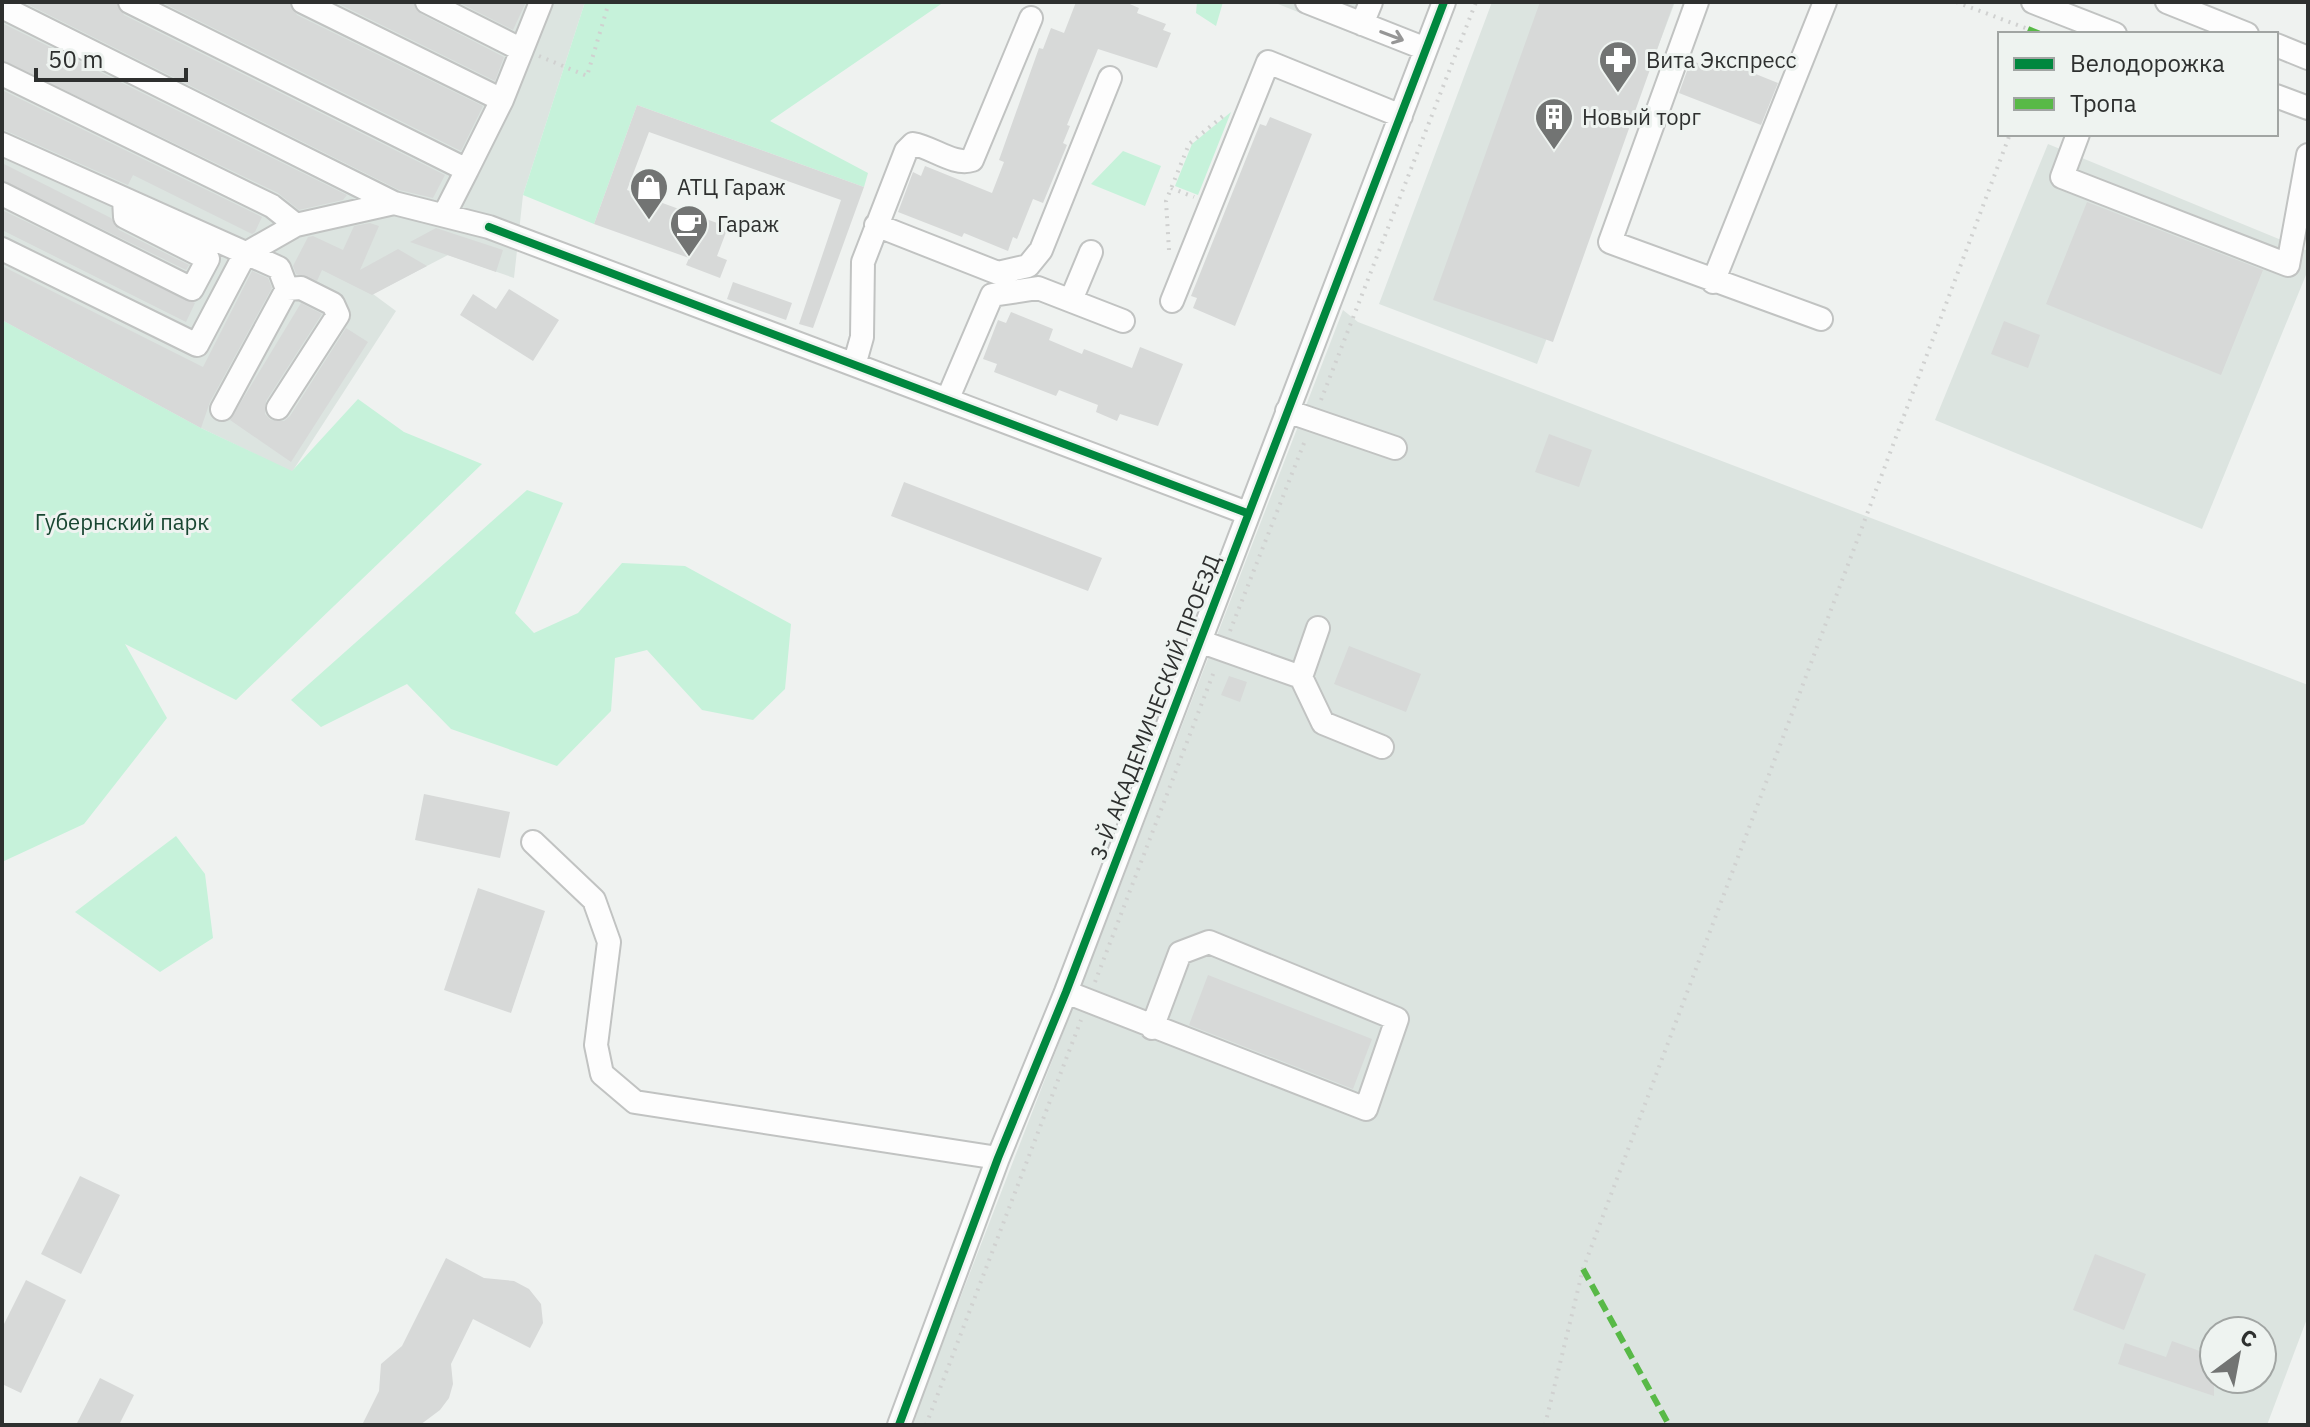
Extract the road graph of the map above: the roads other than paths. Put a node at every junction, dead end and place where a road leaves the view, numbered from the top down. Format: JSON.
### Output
{"nodes":[{"id":1,"x":130,"y":2,"type":"edge"},
{"id":2,"x":303,"y":2,"type":"edge"},
{"id":3,"x":427,"y":2,"type":"edge"},
{"id":4,"x":541,"y":2,"type":"edge"},
{"id":5,"x":1307,"y":2,"type":"edge"},
{"id":6,"x":1371,"y":2,"type":"edge"},
{"id":7,"x":1444,"y":2,"type":"edge"},
{"id":8,"x":1697,"y":2,"type":"edge"},
{"id":9,"x":1825,"y":2,"type":"edge"},
{"id":10,"x":2033,"y":2,"type":"edge"},
{"id":11,"x":2167,"y":2,"type":"edge"},
{"id":12,"x":2,"y":7,"type":"edge"},
{"id":13,"x":1031,"y":18,"type":"dead end"},
{"id":14,"x":1362,"y":24,"type":"junction"},
{"id":15,"x":2110,"y":32,"type":"edge"},
{"id":16,"x":2242,"y":32,"type":"edge"},
{"id":17,"x":2278,"y":46,"type":"edge"},
{"id":18,"x":1426,"y":49,"type":"junction"},
{"id":19,"x":522,"y":50,"type":"junction"},
{"id":20,"x":2308,"y":58,"type":"edge"},
{"id":21,"x":2,"y":74,"type":"edge"},
{"id":22,"x":1110,"y":78,"type":"dead end"},
{"id":23,"x":2278,"y":97,"type":"edge"},
{"id":24,"x":502,"y":100,"type":"junction"},
{"id":25,"x":2308,"y":108,"type":"edge"},
{"id":26,"x":1401,"y":116,"type":"junction"},
{"id":27,"x":2077,"y":136,"type":"edge"},
{"id":28,"x":2,"y":144,"type":"edge"},
{"id":29,"x":2308,"y":155,"type":"edge"},
{"id":30,"x":467,"y":170,"type":"junction"},
{"id":31,"x":2,"y":194,"type":"edge"},
{"id":32,"x":124,"y":199,"type":"junction"},
{"id":33,"x":394,"y":203,"type":"junction"},
{"id":34,"x":444,"y":215,"type":"junction"},
{"id":35,"x":296,"y":225,"type":"junction"},
{"id":36,"x":876,"y":225,"type":"junction"},
{"id":37,"x":2,"y":249,"type":"edge"},
{"id":38,"x":1091,"y":252,"type":"dead end"},
{"id":39,"x":245,"y":254,"type":"junction"},
{"id":40,"x":1713,"y":282,"type":"junction"},
{"id":41,"x":287,"y":289,"type":"junction"},
{"id":42,"x":1071,"y":300,"type":"junction"},
{"id":43,"x":1172,"y":301,"type":"dead end"},
{"id":44,"x":1821,"y":319,"type":"dead end"},
{"id":45,"x":1123,"y":321,"type":"dead end"},
{"id":46,"x":855,"y":362,"type":"junction"},
{"id":47,"x":948,"y":398,"type":"junction"},
{"id":48,"x":278,"y":408,"type":"dead end"},
{"id":49,"x":222,"y":409,"type":"dead end"},
{"id":50,"x":1287,"y":411,"type":"junction"},
{"id":51,"x":1395,"y":448,"type":"dead end"},
{"id":52,"x":1247,"y":513,"type":"junction"},
{"id":53,"x":1318,"y":628,"type":"dead end"},
{"id":54,"x":1199,"y":641,"type":"junction"},
{"id":55,"x":1301,"y":677,"type":"junction"},
{"id":56,"x":1382,"y":747,"type":"dead end"},
{"id":57,"x":533,"y":842,"type":"dead end"},
{"id":58,"x":1066,"y":992,"type":"junction"},
{"id":59,"x":1152,"y":1028,"type":"junction"},
{"id":60,"x":998,"y":1158,"type":"junction"},
{"id":61,"x":899,"y":1425,"type":"edge"}],
"edges":[{"from":1,"to":30,"type":"street"},
{"from":2,"to":24,"type":"street"},
{"from":3,"to":19,"type":"street"},
{"from":4,"to":19,"type":"street"},
{"from":5,"to":14,"type":"street"},
{"from":6,"to":14,"type":"street"},
{"from":7,"to":18,"type":"street","name":"3-Й АКАДЕМИЧЕСКИЙ ПРОЕЗД"},
{"from":8,"to":40,"type":"street"},
{"from":9,"to":40,"type":"street"},
{"from":10,"to":15,"type":"street"},
{"from":11,"to":16,"type":"street"},
{"from":12,"to":33,"type":"street"},
{"from":13,"to":36,"type":"street"},
{"from":14,"to":18,"type":"street","one_way":true},
{"from":17,"to":20,"type":"street"},
{"from":18,"to":26,"type":"street","name":"3-Й АКАДЕМИЧЕСКИЙ ПРОЕЗД"},
{"from":19,"to":24,"type":"street"},
{"from":21,"to":35,"type":"street"},
{"from":22,"to":36,"type":"street"},
{"from":23,"to":25,"type":"street"},
{"from":24,"to":30,"type":"street"},
{"from":26,"to":43,"type":"street"},
{"from":26,"to":50,"type":"street","name":"3-Й АКАДЕМИЧЕСКИЙ ПРОЕЗД"},
{"from":27,"to":29,"type":"street"},
{"from":28,"to":32,"type":"street"},
{"from":30,"to":34,"type":"street"},
{"from":31,"to":32,"type":"street"},
{"from":32,"to":39,"type":"street"},
{"from":33,"to":34,"type":"street"},
{"from":33,"to":35,"type":"street"},
{"from":34,"to":46,"type":"street"},
{"from":35,"to":39,"type":"street"},
{"from":36,"to":46,"type":"street"},
{"from":37,"to":39,"type":"street"},
{"from":38,"to":42,"type":"street"},
{"from":39,"to":41,"type":"street"},
{"from":40,"to":44,"type":"street"},
{"from":41,"to":48,"type":"street"},
{"from":41,"to":49,"type":"street"},
{"from":42,"to":45,"type":"street"},
{"from":42,"to":47,"type":"street"},
{"from":46,"to":47,"type":"street"},
{"from":47,"to":52,"type":"street"},
{"from":50,"to":51,"type":"street"},
{"from":50,"to":52,"type":"street","name":"3-Й АКАДЕМИЧЕСКИЙ ПРОЕЗД"},
{"from":52,"to":54,"type":"street","name":"3-Й АКАДЕМИЧЕСКИЙ ПРОЕЗД"},
{"from":53,"to":55,"type":"street"},
{"from":54,"to":55,"type":"street"},
{"from":54,"to":58,"type":"street","name":"3-Й АКАДЕМИЧЕСКИЙ ПРОЕЗД"},
{"from":55,"to":56,"type":"street"},
{"from":57,"to":60,"type":"street"},
{"from":58,"to":59,"type":"street"},
{"from":58,"to":60,"type":"street","name":"3-Й АКАДЕМИЧЕСКИЙ ПРОЕЗД"},
{"from":59,"to":59,"type":"street"},
{"from":60,"to":61,"type":"street","name":"3-Й АКАДЕМИЧЕСКИЙ ПРОЕЗД"}]}
